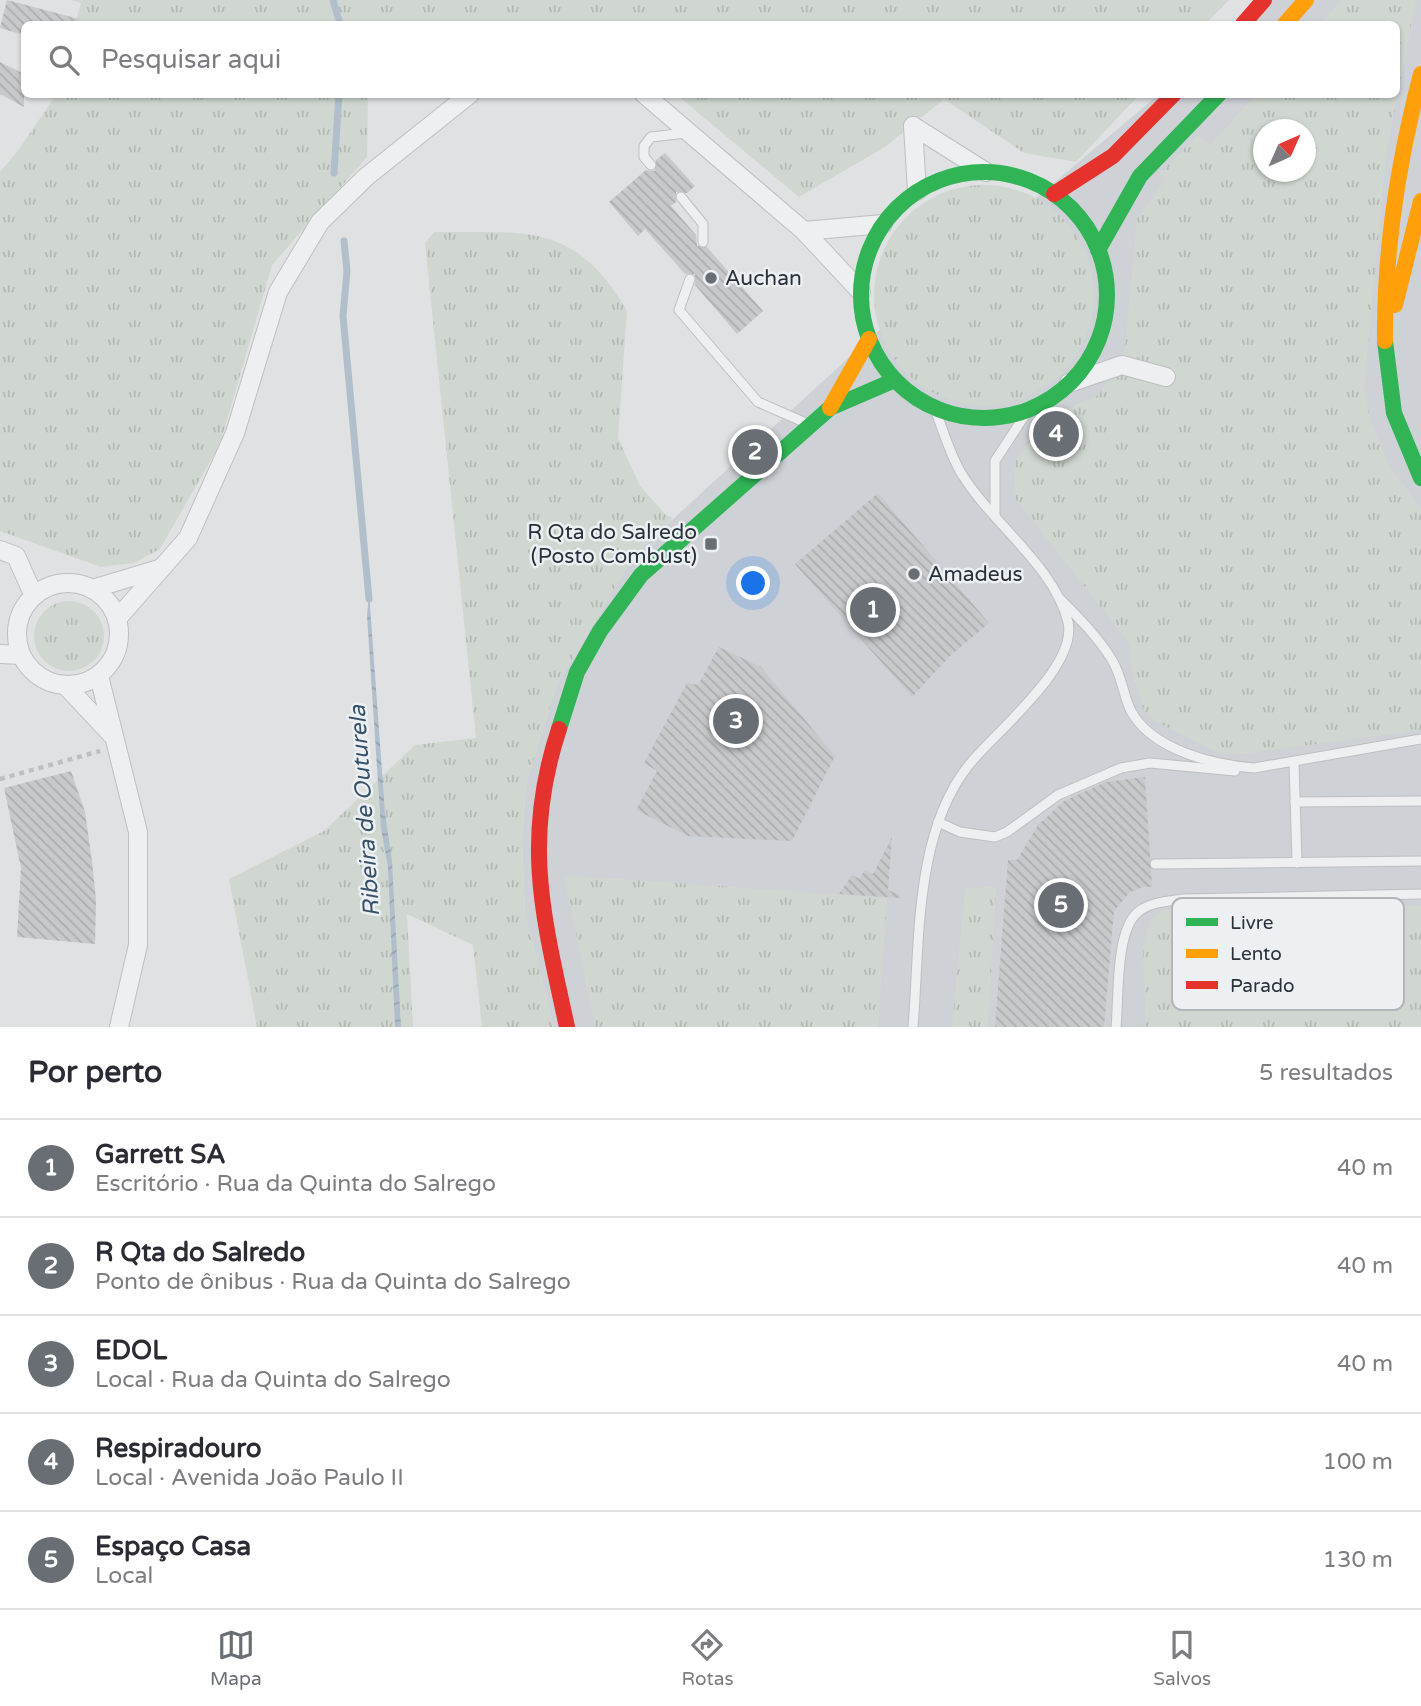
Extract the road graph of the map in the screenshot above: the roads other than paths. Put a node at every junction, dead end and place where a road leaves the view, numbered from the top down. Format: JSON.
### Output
{"nodes":[{"id":1,"x":1264,"y":0,"type":"edge"},
{"id":2,"x":1306,"y":0,"type":"edge"},
{"id":3,"x":1246,"y":21,"type":"edge"},
{"id":4,"x":1288,"y":21,"type":"edge"},
{"id":5,"x":1421,"y":74,"type":"edge"},
{"id":6,"x":465,"y":98,"type":"edge"},
{"id":7,"x":650,"y":98,"type":"edge"},
{"id":8,"x":1170,"y":98,"type":"edge"},
{"id":9,"x":1215,"y":98,"type":"edge"},
{"id":10,"x":689,"y":133,"type":"junction"},
{"id":11,"x":1421,"y":136,"type":"edge"},
{"id":12,"x":1400,"y":150,"type":"junction"},
{"id":13,"x":652,"y":165,"type":"dead end"},
{"id":14,"x":986,"y":172,"type":"junction"},
{"id":15,"x":917,"y":191,"type":"junction"},
{"id":16,"x":1054,"y":194,"type":"junction"},
{"id":17,"x":681,"y":197,"type":"dead end"},
{"id":18,"x":1421,"y":201,"type":"edge"},
{"id":19,"x":883,"y":224,"type":"junction"},
{"id":20,"x":804,"y":231,"type":"junction"},
{"id":21,"x":1417,"y":231,"type":"edge"},
{"id":22,"x":703,"y":242,"type":"dead end"},
{"id":23,"x":1098,"y":250,"type":"junction"},
{"id":24,"x":690,"y":279,"type":"dead end"},
{"id":25,"x":861,"y":292,"type":"junction"},
{"id":26,"x":869,"y":339,"type":"junction"},
{"id":27,"x":1384,"y":351,"type":"junction"},
{"id":28,"x":1166,"y":377,"type":"dead end"},
{"id":29,"x":895,"y":380,"type":"junction"},
{"id":30,"x":1069,"y":383,"type":"junction"},
{"id":31,"x":934,"y":407,"type":"junction"},
{"id":32,"x":830,"y":408,"type":"junction"},
{"id":33,"x":1029,"y":409,"type":"junction"},
{"id":34,"x":811,"y":425,"type":"junction"},
{"id":35,"x":1421,"y":478,"type":"edge"},
{"id":36,"x":995,"y":516,"type":"junction"},
{"id":37,"x":0,"y":550,"type":"edge"},
{"id":38,"x":162,"y":568,"type":"junction"},
{"id":39,"x":92,"y":589,"type":"junction"},
{"id":40,"x":1054,"y":592,"type":"junction"},
{"id":41,"x":34,"y":596,"type":"junction"},
{"id":42,"x":117,"y":619,"type":"junction"},
{"id":43,"x":19,"y":620,"type":"junction"},
{"id":44,"x":0,"y":628,"type":"edge"},
{"id":45,"x":0,"y":654,"type":"edge"},
{"id":46,"x":21,"y":655,"type":"junction"},
{"id":47,"x":99,"y":676,"type":"junction"},
{"id":48,"x":66,"y":685,"type":"junction"},
{"id":49,"x":1421,"y":739,"type":"edge"},
{"id":50,"x":114,"y":740,"type":"junction"},
{"id":51,"x":1294,"y":762,"type":"junction"},
{"id":52,"x":1254,"y":768,"type":"junction"},
{"id":53,"x":1421,"y":801,"type":"edge"},
{"id":54,"x":1295,"y":803,"type":"junction"},
{"id":55,"x":938,"y":822,"type":"junction"},
{"id":56,"x":1421,"y":861,"type":"edge"},
{"id":57,"x":1297,"y":863,"type":"junction"},
{"id":58,"x":1155,"y":864,"type":"dead end"},
{"id":59,"x":1421,"y":894,"type":"edge"},
{"id":60,"x":1231,"y":898,"type":"edge"},
{"id":61,"x":1172,"y":901,"type":"edge"},
{"id":62,"x":118,"y":1027,"type":"edge"},
{"id":63,"x":567,"y":1027,"type":"edge"},
{"id":64,"x":913,"y":1027,"type":"edge"},
{"id":65,"x":1116,"y":1027,"type":"edge"}],
"edges":[{"from":1,"to":3,"type":"street"},
{"from":2,"to":4,"type":"street"},
{"from":5,"to":12,"type":"street"},
{"from":6,"to":38,"type":"street"},
{"from":7,"to":10,"type":"street"},
{"from":8,"to":16,"type":"street"},
{"from":9,"to":23,"type":"street"},
{"from":10,"to":13,"type":"lane"},
{"from":10,"to":20,"type":"street"},
{"from":11,"to":12,"type":"street"},
{"from":12,"to":27,"type":"street"},
{"from":14,"to":15,"type":"street"},
{"from":14,"to":15,"type":"street"},
{"from":14,"to":16,"type":"street"},
{"from":15,"to":19,"type":"street"},
{"from":16,"to":23,"type":"street"},
{"from":17,"to":22,"type":"lane"},
{"from":18,"to":21,"type":"street"},
{"from":19,"to":20,"type":"street"},
{"from":19,"to":25,"type":"street"},
{"from":20,"to":25,"type":"street"},
{"from":21,"to":27,"type":"street"},
{"from":23,"to":30,"type":"street"},
{"from":24,"to":34,"type":"lane"},
{"from":25,"to":26,"type":"street"},
{"from":26,"to":29,"type":"street"},
{"from":26,"to":32,"type":"street"},
{"from":27,"to":35,"type":"street"},
{"from":28,"to":30,"type":"street"},
{"from":29,"to":31,"type":"street"},
{"from":29,"to":32,"type":"street"},
{"from":30,"to":33,"type":"street"},
{"from":31,"to":33,"type":"street"},
{"from":31,"to":36,"type":"lane"},
{"from":32,"to":34,"type":"street"},
{"from":33,"to":36,"type":"lane"},
{"from":34,"to":63,"type":"street"},
{"from":36,"to":40,"type":"lane"},
{"from":37,"to":41,"type":"street"},
{"from":38,"to":39,"type":"street"},
{"from":38,"to":42,"type":"street"},
{"from":39,"to":41,"type":"street"},
{"from":39,"to":42,"type":"street"},
{"from":40,"to":52,"type":"lane"},
{"from":40,"to":55,"type":"lane"},
{"from":41,"to":43,"type":"street"},
{"from":42,"to":47,"type":"street"},
{"from":43,"to":44,"type":"street"},
{"from":43,"to":46,"type":"street"},
{"from":45,"to":46,"type":"street"},
{"from":46,"to":48,"type":"street"},
{"from":47,"to":48,"type":"street"},
{"from":47,"to":50,"type":"street"},
{"from":48,"to":50,"type":"street"},
{"from":49,"to":51,"type":"lane"},
{"from":50,"to":62,"type":"street"},
{"from":51,"to":52,"type":"lane"},
{"from":51,"to":54,"type":"lane"},
{"from":52,"to":55,"type":"lane"},
{"from":53,"to":54,"type":"lane"},
{"from":54,"to":57,"type":"lane"},
{"from":55,"to":64,"type":"lane"},
{"from":56,"to":57,"type":"lane"},
{"from":57,"to":58,"type":"lane"},
{"from":59,"to":60,"type":"lane"},
{"from":61,"to":65,"type":"lane"}]}
